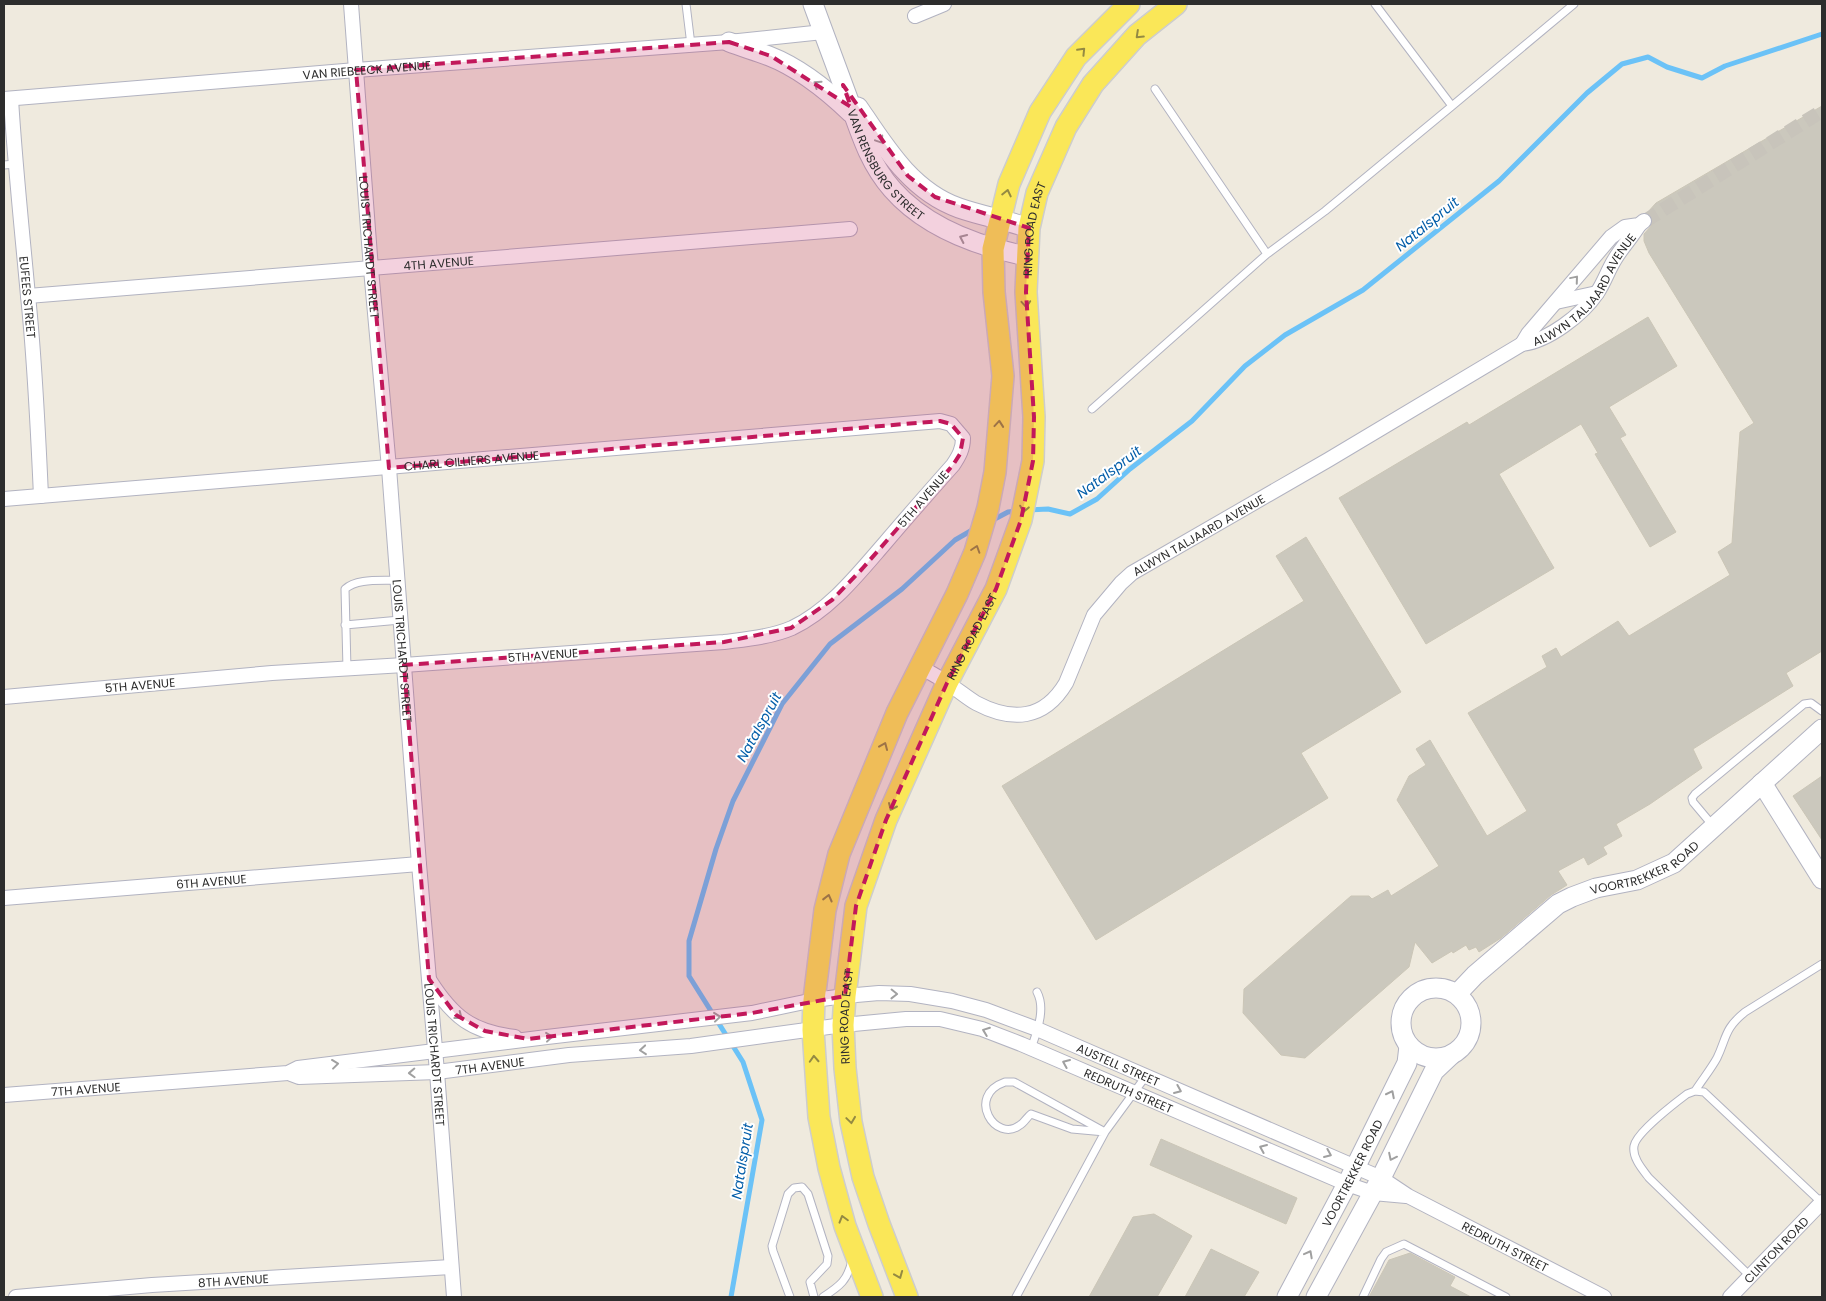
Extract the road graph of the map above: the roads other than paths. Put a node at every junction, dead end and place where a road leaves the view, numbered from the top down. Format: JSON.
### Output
{"nodes":[{"id":1,"x":351,"y":4,"type":"edge"},
{"id":2,"x":686,"y":4,"type":"edge"},
{"id":3,"x":812,"y":4,"type":"edge"},
{"id":4,"x":944,"y":4,"type":"edge"},
{"id":5,"x":1129,"y":4,"type":"edge"},
{"id":6,"x":1176,"y":4,"type":"edge"},
{"id":7,"x":1375,"y":4,"type":"edge"},
{"id":8,"x":1574,"y":4,"type":"edge"},
{"id":9,"x":915,"y":16,"type":"dead end"},
{"id":10,"x":823,"y":32,"type":"junction"},
{"id":11,"x":729,"y":42,"type":"junction"},
{"id":12,"x":691,"y":45,"type":"junction"},
{"id":13,"x":356,"y":70,"type":"junction"},
{"id":14,"x":843,"y":85,"type":"junction"},
{"id":15,"x":1155,"y":90,"type":"dead end"},
{"id":16,"x":7,"y":99,"type":"edge"},
{"id":17,"x":1452,"y":106,"type":"junction"},
{"id":18,"x":854,"y":116,"type":"junction"},
{"id":19,"x":9,"y":165,"type":"edge"},
{"id":20,"x":1001,"y":218,"type":"junction"},
{"id":21,"x":1029,"y":228,"type":"junction"},
{"id":22,"x":850,"y":229,"type":"dead end"},
{"id":23,"x":994,"y":249,"type":"junction"},
{"id":24,"x":1267,"y":254,"type":"junction"},
{"id":25,"x":1026,"y":256,"type":"junction"},
{"id":26,"x":371,"y":269,"type":"junction"},
{"id":27,"x":1597,"y":293,"type":"junction"},
{"id":28,"x":28,"y":296,"type":"junction"},
{"id":29,"x":1556,"y":302,"type":"junction"},
{"id":30,"x":1522,"y":344,"type":"junction"},
{"id":31,"x":1092,"y":410,"type":"dead end"},
{"id":32,"x":940,"y":421,"type":"joint"},
{"id":33,"x":389,"y":468,"type":"junction"},
{"id":34,"x":42,"y":496,"type":"junction"},
{"id":35,"x":4,"y":499,"type":"edge"},
{"id":36,"x":397,"y":580,"type":"junction"},
{"id":37,"x":400,"y":620,"type":"junction"},
{"id":38,"x":345,"y":624,"type":"junction"},
{"id":39,"x":404,"y":665,"type":"junction"},
{"id":40,"x":920,"y":667,"type":"junction"},
{"id":41,"x":347,"y":669,"type":"junction"},
{"id":42,"x":947,"y":683,"type":"junction"},
{"id":43,"x":4,"y":697,"type":"edge"},
{"id":44,"x":1822,"y":711,"type":"edge"},
{"id":45,"x":1822,"y":729,"type":"edge"},
{"id":46,"x":1762,"y":783,"type":"junction"},
{"id":47,"x":1714,"y":828,"type":"junction"},
{"id":48,"x":418,"y":864,"type":"junction"},
{"id":49,"x":1822,"y":879,"type":"edge"},
{"id":50,"x":4,"y":898,"type":"edge"},
{"id":51,"x":1822,"y":964,"type":"edge"},
{"id":52,"x":429,"y":979,"type":"junction"},
{"id":53,"x":1037,"y":992,"type":"dead end"},
{"id":54,"x":1458,"y":994,"type":"junction"},
{"id":55,"x":845,"y":996,"type":"junction"},
{"id":56,"x":814,"y":1000,"type":"junction"},
{"id":57,"x":752,"y":1013,"type":"joint"},
{"id":58,"x":843,"y":1025,"type":"junction"},
{"id":59,"x":1037,"y":1028,"type":"junction"},
{"id":60,"x":813,"y":1030,"type":"junction"},
{"id":61,"x":757,"y":1036,"type":"joint"},
{"id":62,"x":528,"y":1039,"type":"junction"},
{"id":63,"x":1409,"y":1046,"type":"junction"},
{"id":64,"x":1031,"y":1049,"type":"junction"},
{"id":65,"x":435,"y":1052,"type":"junction"},
{"id":66,"x":1451,"y":1055,"type":"junction"},
{"id":67,"x":437,"y":1072,"type":"junction"},
{"id":68,"x":288,"y":1073,"type":"junction"},
{"id":69,"x":1146,"y":1076,"type":"junction"},
{"id":70,"x":1695,"y":1091,"type":"junction"},
{"id":71,"x":1136,"y":1092,"type":"junction"},
{"id":72,"x":4,"y":1095,"type":"edge"},
{"id":73,"x":1105,"y":1132,"type":"junction"},
{"id":74,"x":1355,"y":1166,"type":"junction"},
{"id":75,"x":1346,"y":1184,"type":"junction"},
{"id":76,"x":1377,"y":1186,"type":"junction"},
{"id":77,"x":1822,"y":1202,"type":"edge"},
{"id":78,"x":854,"y":1251,"type":"junction"},
{"id":79,"x":451,"y":1266,"type":"junction"},
{"id":80,"x":1750,"y":1276,"type":"junction"},
{"id":81,"x":16,"y":1297,"type":"edge"},
{"id":82,"x":454,"y":1297,"type":"edge"},
{"id":83,"x":790,"y":1297,"type":"edge"},
{"id":84,"x":814,"y":1297,"type":"edge"},
{"id":85,"x":823,"y":1297,"type":"edge"},
{"id":86,"x":872,"y":1297,"type":"edge"},
{"id":87,"x":907,"y":1297,"type":"edge"},
{"id":88,"x":1016,"y":1297,"type":"edge"},
{"id":89,"x":1287,"y":1297,"type":"edge"},
{"id":90,"x":1316,"y":1297,"type":"edge"},
{"id":91,"x":1363,"y":1297,"type":"edge"},
{"id":92,"x":1506,"y":1297,"type":"edge"},
{"id":93,"x":1604,"y":1297,"type":"edge"},
{"id":94,"x":1730,"y":1297,"type":"edge"}],
"edges":[{"from":1,"to":13,"type":"street","name":"LOUIS TRICHARDT STREET"},
{"from":2,"to":12,"type":"lane"},
{"from":3,"to":10,"type":"street","name":"VAN RENSBURG STREET"},
{"from":4,"to":9,"type":"street"},
{"from":20,"to":5,"type":"main road","one_way":true},
{"from":6,"to":21,"type":"main road","name":"RING ROAD EAST","one_way":true},
{"from":7,"to":17,"type":"lane"},
{"from":8,"to":17,"type":"lane"},
{"from":10,"to":11,"type":"street","name":"VAN RIEBEECK AVENUE"},
{"from":10,"to":14,"type":"street","name":"VAN RENSBURG STREET"},
{"from":11,"to":12,"type":"street","name":"VAN RIEBEECK AVENUE"},
{"from":18,"to":11,"type":"street","one_way":true},
{"from":12,"to":13,"type":"street","name":"VAN RIEBEECK AVENUE"},
{"from":13,"to":16,"type":"street","name":"VAN RIEBEECK AVENUE"},
{"from":13,"to":26,"type":"street","name":"LOUIS TRICHARDT STREET"},
{"from":14,"to":18,"type":"street","name":"VAN RENSBURG STREET"},
{"from":14,"to":20,"type":"street","one_way":true},
{"from":15,"to":24,"type":"lane"},
{"from":16,"to":19,"type":"street","name":"EUFEES STREET"},
{"from":17,"to":24,"type":"lane"},
{"from":23,"to":18,"type":"street","name":"VAN RENSBURG STREET","one_way":true},
{"from":19,"to":28,"type":"street","name":"EUFEES STREET"},
{"from":20,"to":21,"type":"street"},
{"from":20,"to":23,"type":"main road"},
{"from":21,"to":25,"type":"main road","name":"RING ROAD EAST"},
{"from":22,"to":26,"type":"street","name":"4TH AVENUE"},
{"from":23,"to":25,"type":"street","name":"VAN RENSBURG STREET"},
{"from":40,"to":23,"type":"main road","one_way":true},
{"from":24,"to":31,"type":"lane"},
{"from":25,"to":42,"type":"main road","name":"RING ROAD EAST","one_way":true},
{"from":26,"to":28,"type":"street","name":"4TH AVENUE"},
{"from":26,"to":33,"type":"street","name":"LOUIS TRICHARDT STREET"},
{"from":27,"to":29,"type":"street"},
{"from":29,"to":27,"type":"street","name":"ALWYN TALJAARD AVENUE","one_way":true},
{"from":27,"to":30,"type":"street","name":"ALWYN TALJAARD AVENUE"},
{"from":28,"to":34,"type":"street","name":"EUFEES STREET"},
{"from":29,"to":30,"type":"street","name":"ALWYN TALJAARD AVENUE"},
{"from":30,"to":42,"type":"street","name":"ALWYN TALJAARD AVENUE"},
{"from":32,"to":33,"type":"street","name":"CHARL CILLIERS AVENUE"},
{"from":32,"to":39,"type":"street","name":"5TH AVENUE"},
{"from":33,"to":34,"type":"street","name":"CHARL CILLIERS AVENUE"},
{"from":33,"to":36,"type":"street","name":"LOUIS TRICHARDT STREET"},
{"from":34,"to":35,"type":"street","name":"CHARL CILLIERS AVENUE"},
{"from":36,"to":37,"type":"street","name":"LOUIS TRICHARDT STREET"},
{"from":36,"to":38,"type":"lane"},
{"from":37,"to":38,"type":"lane"},
{"from":37,"to":39,"type":"street","name":"LOUIS TRICHARDT STREET"},
{"from":38,"to":41,"type":"lane"},
{"from":39,"to":41,"type":"street","name":"5TH AVENUE"},
{"from":39,"to":48,"type":"street","name":"LOUIS TRICHARDT STREET"},
{"from":40,"to":42,"type":"street","name":"ALWYN TALJAARD AVENUE"},
{"from":56,"to":40,"type":"main road","one_way":true},
{"from":41,"to":43,"type":"street","name":"5TH AVENUE"},
{"from":42,"to":55,"type":"main road","name":"RING ROAD EAST","one_way":true},
{"from":44,"to":47,"type":"lane"},
{"from":45,"to":46,"type":"street","name":"VOORTREKKER ROAD"},
{"from":46,"to":47,"type":"street","name":"VOORTREKKER ROAD"},
{"from":46,"to":49,"type":"street"},
{"from":47,"to":54,"type":"street","name":"VOORTREKKER ROAD"},
{"from":48,"to":50,"type":"street","name":"6TH AVENUE"},
{"from":48,"to":52,"type":"street","name":"LOUIS TRICHARDT STREET"},
{"from":51,"to":70,"type":"lane"},
{"from":52,"to":62,"type":"street","one_way":true},
{"from":52,"to":65,"type":"street","name":"LOUIS TRICHARDT STREET"},
{"from":53,"to":59,"type":"lane"},
{"from":54,"to":63,"type":"street"},
{"from":54,"to":66,"type":"street"},
{"from":55,"to":56,"type":"street","name":"AUSTELL STREET"},
{"from":55,"to":58,"type":"main road","name":"RING ROAD EAST"},
{"from":55,"to":59,"type":"street","name":"AUSTELL STREET","one_way":true},
{"from":56,"to":57,"type":"street","name":"AUSTELL STREET"},
{"from":56,"to":60,"type":"main road"},
{"from":62,"to":57,"type":"street","name":"7TH AVENUE","one_way":true},
{"from":58,"to":60,"type":"street","name":"REDRUTH STREET"},
{"from":64,"to":58,"type":"street","name":"REDRUTH STREET","one_way":true},
{"from":58,"to":87,"type":"main road","name":"RING ROAD EAST","one_way":true},
{"from":59,"to":64,"type":"lane"},
{"from":59,"to":69,"type":"street","name":"AUSTELL STREET"},
{"from":60,"to":61,"type":"street","name":"REDRUTH STREET"},
{"from":78,"to":60,"type":"main road","one_way":true},
{"from":61,"to":67,"type":"street","name":"7TH AVENUE","one_way":true},
{"from":62,"to":65,"type":"street","name":"7TH AVENUE"},
{"from":63,"to":66,"type":"street"},
{"from":74,"to":63,"type":"street","name":"VOORTREKKER ROAD","one_way":true},
{"from":71,"to":64,"type":"street","name":"REDRUTH STREET","one_way":true},
{"from":65,"to":67,"type":"street","name":"LOUIS TRICHARDT STREET"},
{"from":68,"to":65,"type":"street","name":"7TH AVENUE","one_way":true},
{"from":66,"to":76,"type":"street","one_way":true},
{"from":67,"to":68,"type":"street","name":"7TH AVENUE","one_way":true},
{"from":67,"to":79,"type":"street","name":"LOUIS TRICHARDT STREET"},
{"from":68,"to":72,"type":"street","name":"7TH AVENUE"},
{"from":69,"to":71,"type":"lane"},
{"from":69,"to":74,"type":"street","name":"AUSTELL STREET","one_way":true},
{"from":70,"to":77,"type":"lane"},
{"from":70,"to":80,"type":"lane"},
{"from":71,"to":73,"type":"lane"},
{"from":75,"to":71,"type":"street","name":"REDRUTH STREET","one_way":true},
{"from":73,"to":73,"type":"lane"},
{"from":73,"to":88,"type":"lane"},
{"from":74,"to":75,"type":"street","name":"VOORTREKKER ROAD"},
{"from":74,"to":76,"type":"street","name":"AUSTELL STREET"},
{"from":75,"to":76,"type":"street","name":"REDRUTH STREET"},
{"from":89,"to":75,"type":"street","name":"VOORTREKKER ROAD","one_way":true},
{"from":76,"to":90,"type":"street"},
{"from":76,"to":93,"type":"street","name":"REDRUTH STREET"},
{"from":77,"to":80,"type":"street","name":"CLINTON ROAD"},
{"from":78,"to":85,"type":"lane"},
{"from":78,"to":86,"type":"main road"},
{"from":79,"to":81,"type":"street","name":"8TH AVENUE"},
{"from":79,"to":82,"type":"street","name":"LOUIS TRICHARDT STREET"},
{"from":80,"to":94,"type":"street","name":"CLINTON ROAD"},
{"from":83,"to":84,"type":"lane"},
{"from":91,"to":92,"type":"lane"}]}
